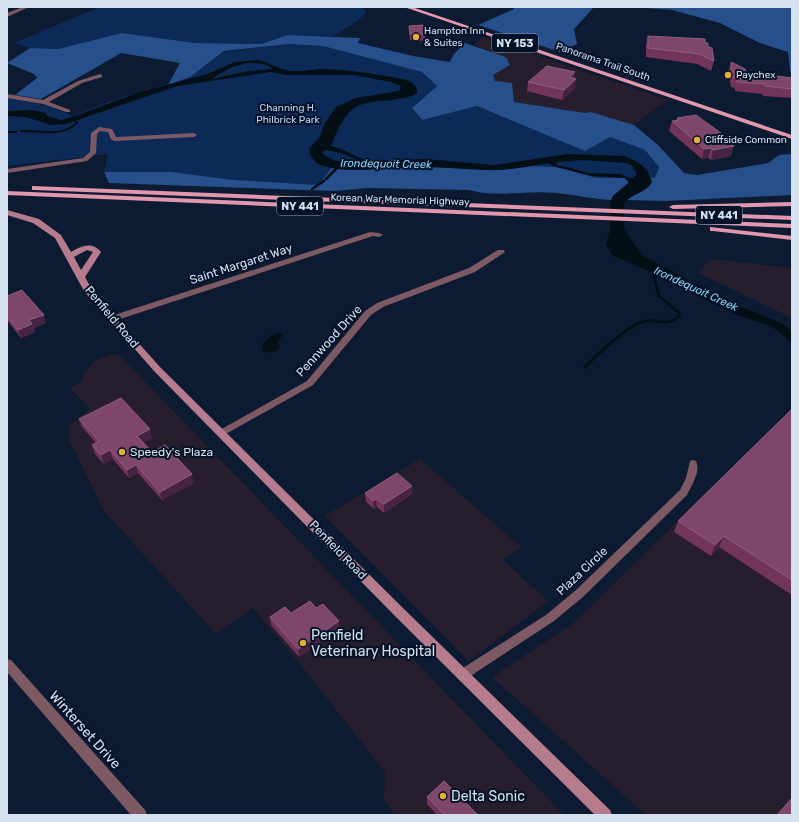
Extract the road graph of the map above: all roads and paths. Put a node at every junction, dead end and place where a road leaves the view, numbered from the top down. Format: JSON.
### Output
{"nodes":[{"id":1,"x":27,"y":7,"type":"edge"},
{"id":2,"x":407,"y":7,"type":"edge"},
{"id":3,"x":7,"y":15,"type":"edge"},
{"id":4,"x":100,"y":76,"type":"dead end"},
{"id":5,"x":7,"y":96,"type":"edge"},
{"id":6,"x":44,"y":102,"type":"junction"},
{"id":7,"x":68,"y":110,"type":"dead end"},
{"id":8,"x":194,"y":135,"type":"dead end"},
{"id":9,"x":792,"y":137,"type":"edge"},
{"id":10,"x":7,"y":171,"type":"edge"},
{"id":11,"x":7,"y":188,"type":"edge"},
{"id":12,"x":7,"y":193,"type":"edge"},
{"id":13,"x":792,"y":204,"type":"edge"},
{"id":14,"x":7,"y":212,"type":"edge"},
{"id":15,"x":592,"y":212,"type":"junction"},
{"id":16,"x":646,"y":216,"type":"junction"},
{"id":17,"x":792,"y":218,"type":"edge"},
{"id":18,"x":792,"y":226,"type":"edge"},
{"id":19,"x":380,"y":234,"type":"dead end"},
{"id":20,"x":792,"y":238,"type":"edge"},
{"id":21,"x":501,"y":252,"type":"dead end"},
{"id":22,"x":70,"y":256,"type":"junction"},
{"id":23,"x":81,"y":276,"type":"junction"},
{"id":24,"x":111,"y":319,"type":"junction"},
{"id":25,"x":221,"y":433,"type":"junction"},
{"id":26,"x":693,"y":463,"type":"dead end"},
{"id":27,"x":7,"y":664,"type":"edge"},
{"id":28,"x":462,"y":675,"type":"junction"},
{"id":29,"x":140,"y":815,"type":"edge"},
{"id":30,"x":605,"y":815,"type":"edge"}],
"edges":[{"from":1,"to":3,"type":"street"},
{"from":2,"to":9,"type":"main road","name":"Panorama Trail South","number":"NY 153"},
{"from":4,"to":6,"type":"street"},
{"from":5,"to":6,"type":"street"},
{"from":6,"to":7,"type":"street"},
{"from":8,"to":10,"type":"street"},
{"from":11,"to":15,"type":"main road","name":"Korean War Memorial Highway","number":"NY 441"},
{"from":12,"to":15,"type":"main road","name":"Korean War Memorial Highway","number":"NY 441"},
{"from":13,"to":16,"type":"main road"},
{"from":14,"to":22,"type":"street","name":"Penfield Road"},
{"from":15,"to":16,"type":"main road","name":"Korean War Memorial Highway","number":"NY 441"},
{"from":15,"to":16,"type":"main road","name":"Korean War Memorial Highway","number":"NY 441"},
{"from":16,"to":17,"type":"main road","name":"Korean War Memorial Highway","number":"NY 441"},
{"from":16,"to":18,"type":"main road","name":"Korean War Memorial Highway","number":"NY 441"},
{"from":16,"to":20,"type":"main road"},
{"from":19,"to":24,"type":"street","name":"Saint Margaret Way"},
{"from":21,"to":25,"type":"street","name":"Pennwood Drive"},
{"from":22,"to":23,"type":"street","name":"Penfield Road"},
{"from":22,"to":23,"type":"street","name":"Penfield Road"},
{"from":23,"to":24,"type":"street","name":"Penfield Road"},
{"from":24,"to":25,"type":"street","name":"Penfield Road"},
{"from":25,"to":28,"type":"street","name":"Penfield Road"},
{"from":26,"to":28,"type":"street","name":"Plaza Circle"},
{"from":27,"to":29,"type":"street","name":"Winterset Drive"},
{"from":28,"to":30,"type":"street","name":"Penfield Road"}]}
